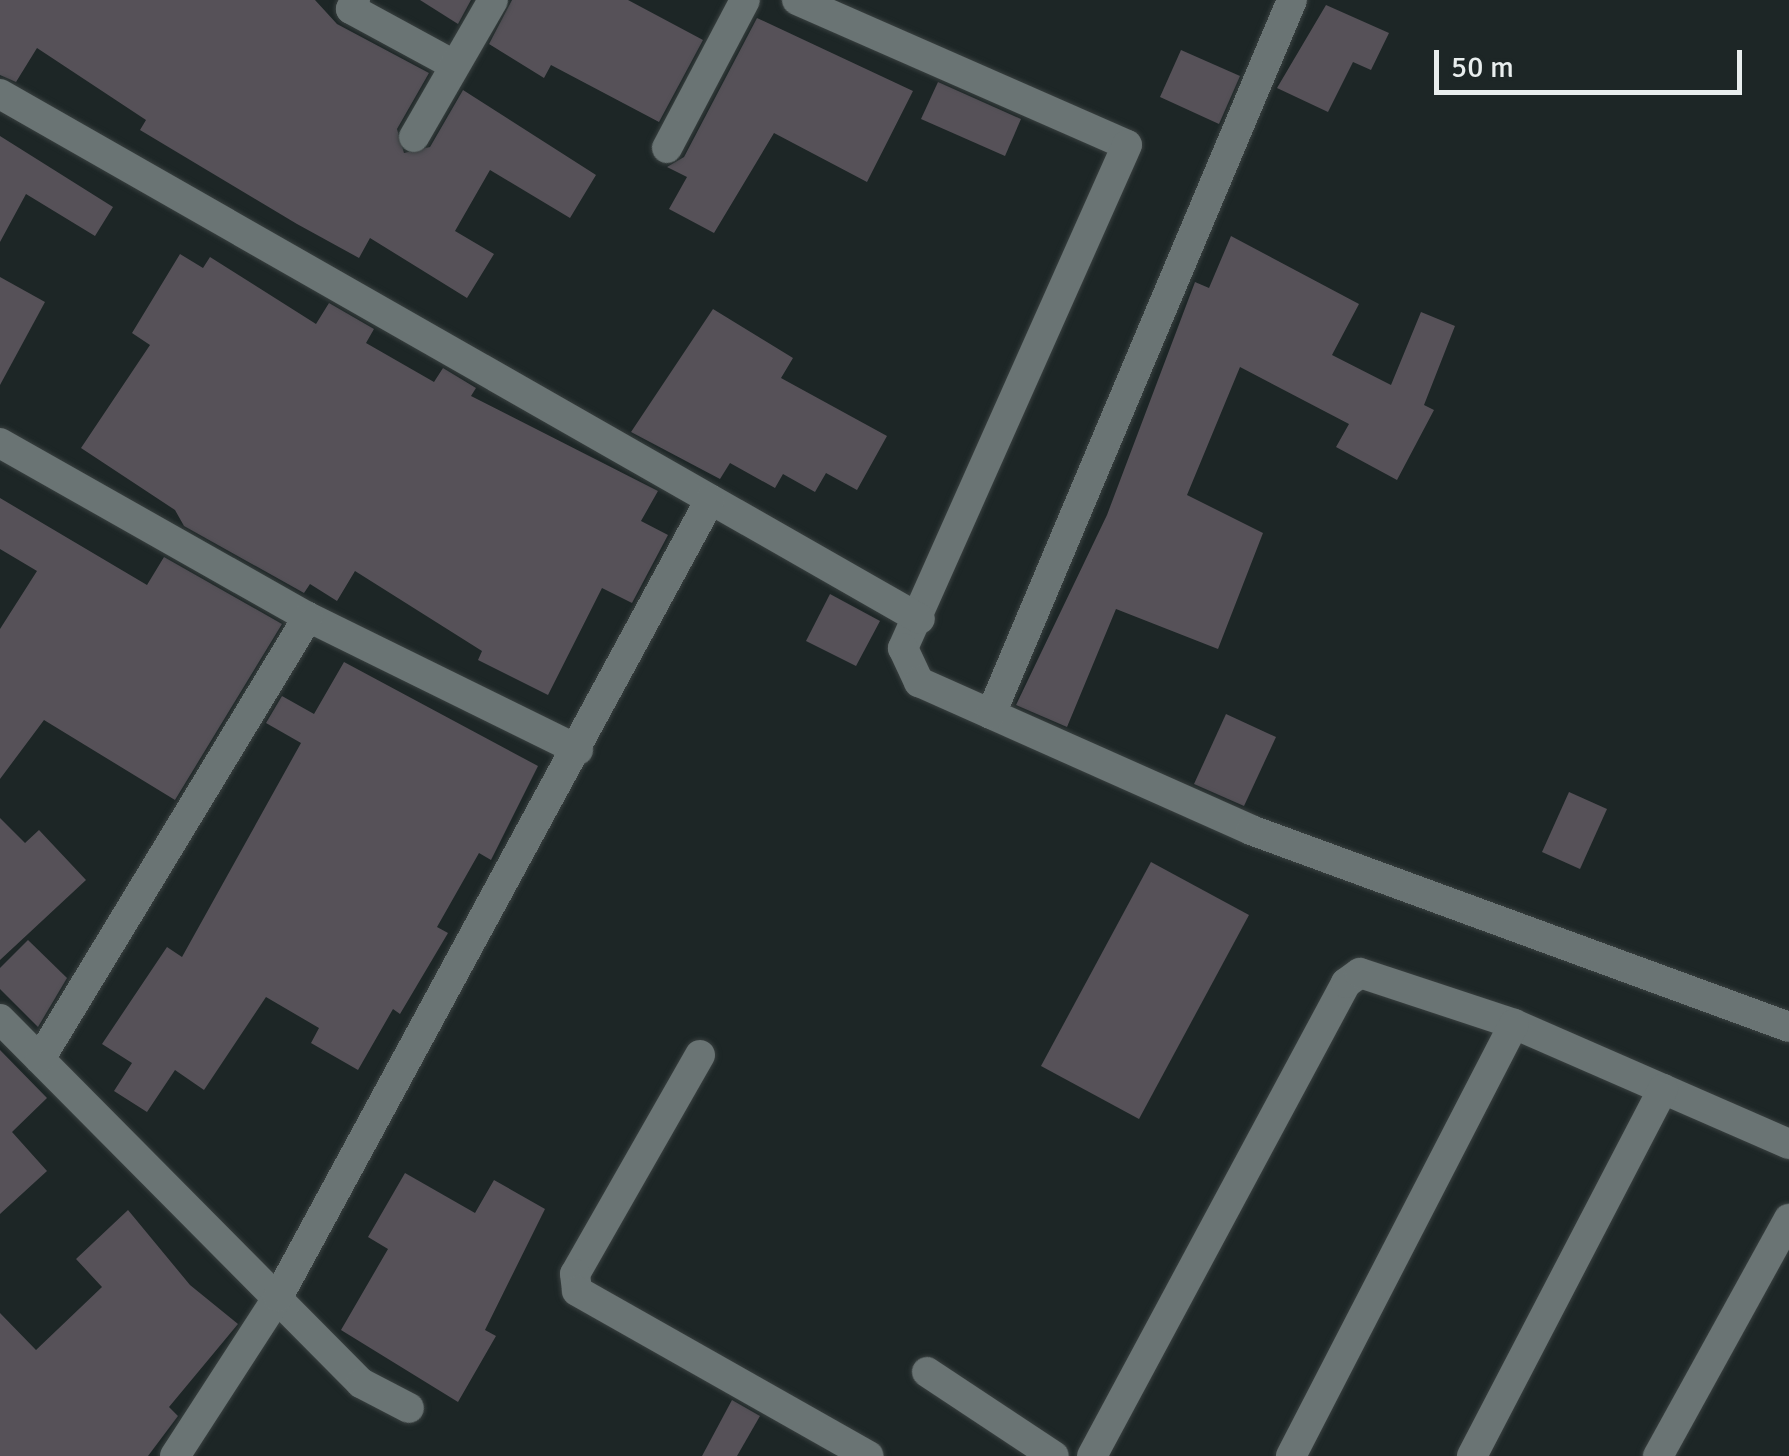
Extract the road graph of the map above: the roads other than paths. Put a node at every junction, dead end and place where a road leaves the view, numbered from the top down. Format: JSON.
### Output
{"nodes":[{"id":1,"x":355,"y":0,"type":"edge"},
{"id":2,"x":493,"y":0,"type":"edge"},
{"id":3,"x":745,"y":0,"type":"edge"},
{"id":4,"x":797,"y":0,"type":"edge"},
{"id":5,"x":1292,"y":0,"type":"edge"},
{"id":6,"x":454,"y":65,"type":"junction"},
{"id":7,"x":0,"y":94,"type":"edge"},
{"id":8,"x":414,"y":137,"type":"dead end"},
{"id":9,"x":666,"y":148,"type":"dead end"},
{"id":10,"x":0,"y":444,"type":"edge"},
{"id":11,"x":710,"y":500,"type":"junction"},
{"id":12,"x":308,"y":617,"type":"junction"},
{"id":13,"x":920,"y":618,"type":"junction"},
{"id":14,"x":990,"y":714,"type":"junction"},
{"id":15,"x":578,"y":750,"type":"junction"},
{"id":16,"x":0,"y":1019,"type":"edge"},
{"id":17,"x":1514,"y":1024,"type":"junction"},
{"id":18,"x":1789,"y":1028,"type":"edge"},
{"id":19,"x":700,"y":1055,"type":"dead end"},
{"id":20,"x":40,"y":1060,"type":"junction"},
{"id":21,"x":1663,"y":1089,"type":"junction"},
{"id":22,"x":1789,"y":1144,"type":"edge"},
{"id":23,"x":1789,"y":1219,"type":"edge"},
{"id":24,"x":278,"y":1297,"type":"junction"},
{"id":25,"x":927,"y":1372,"type":"dead end"},
{"id":26,"x":408,"y":1408,"type":"dead end"},
{"id":27,"x":175,"y":1456,"type":"edge"},
{"id":28,"x":869,"y":1456,"type":"edge"},
{"id":29,"x":1054,"y":1456,"type":"edge"},
{"id":30,"x":1092,"y":1456,"type":"edge"},
{"id":31,"x":1291,"y":1456,"type":"edge"},
{"id":32,"x":1472,"y":1456,"type":"edge"},
{"id":33,"x":1658,"y":1456,"type":"edge"}],
"edges":[{"from":1,"to":6,"type":"street"},
{"from":2,"to":6,"type":"street"},
{"from":3,"to":9,"type":"street"},
{"from":4,"to":13,"type":"street"},
{"from":5,"to":14,"type":"street"},
{"from":6,"to":8,"type":"street"},
{"from":7,"to":11,"type":"street"},
{"from":10,"to":12,"type":"street"},
{"from":11,"to":13,"type":"street"},
{"from":11,"to":15,"type":"street"},
{"from":12,"to":15,"type":"street"},
{"from":12,"to":20,"type":"street"},
{"from":13,"to":14,"type":"street"},
{"from":14,"to":18,"type":"street"},
{"from":15,"to":24,"type":"street"},
{"from":16,"to":20,"type":"street"},
{"from":17,"to":21,"type":"street"},
{"from":17,"to":30,"type":"street"},
{"from":17,"to":31,"type":"street"},
{"from":19,"to":28,"type":"street"},
{"from":20,"to":24,"type":"street"},
{"from":21,"to":22,"type":"street"},
{"from":21,"to":32,"type":"street"},
{"from":23,"to":33,"type":"street"},
{"from":24,"to":26,"type":"street"},
{"from":24,"to":27,"type":"street"},
{"from":25,"to":29,"type":"street"}]}
